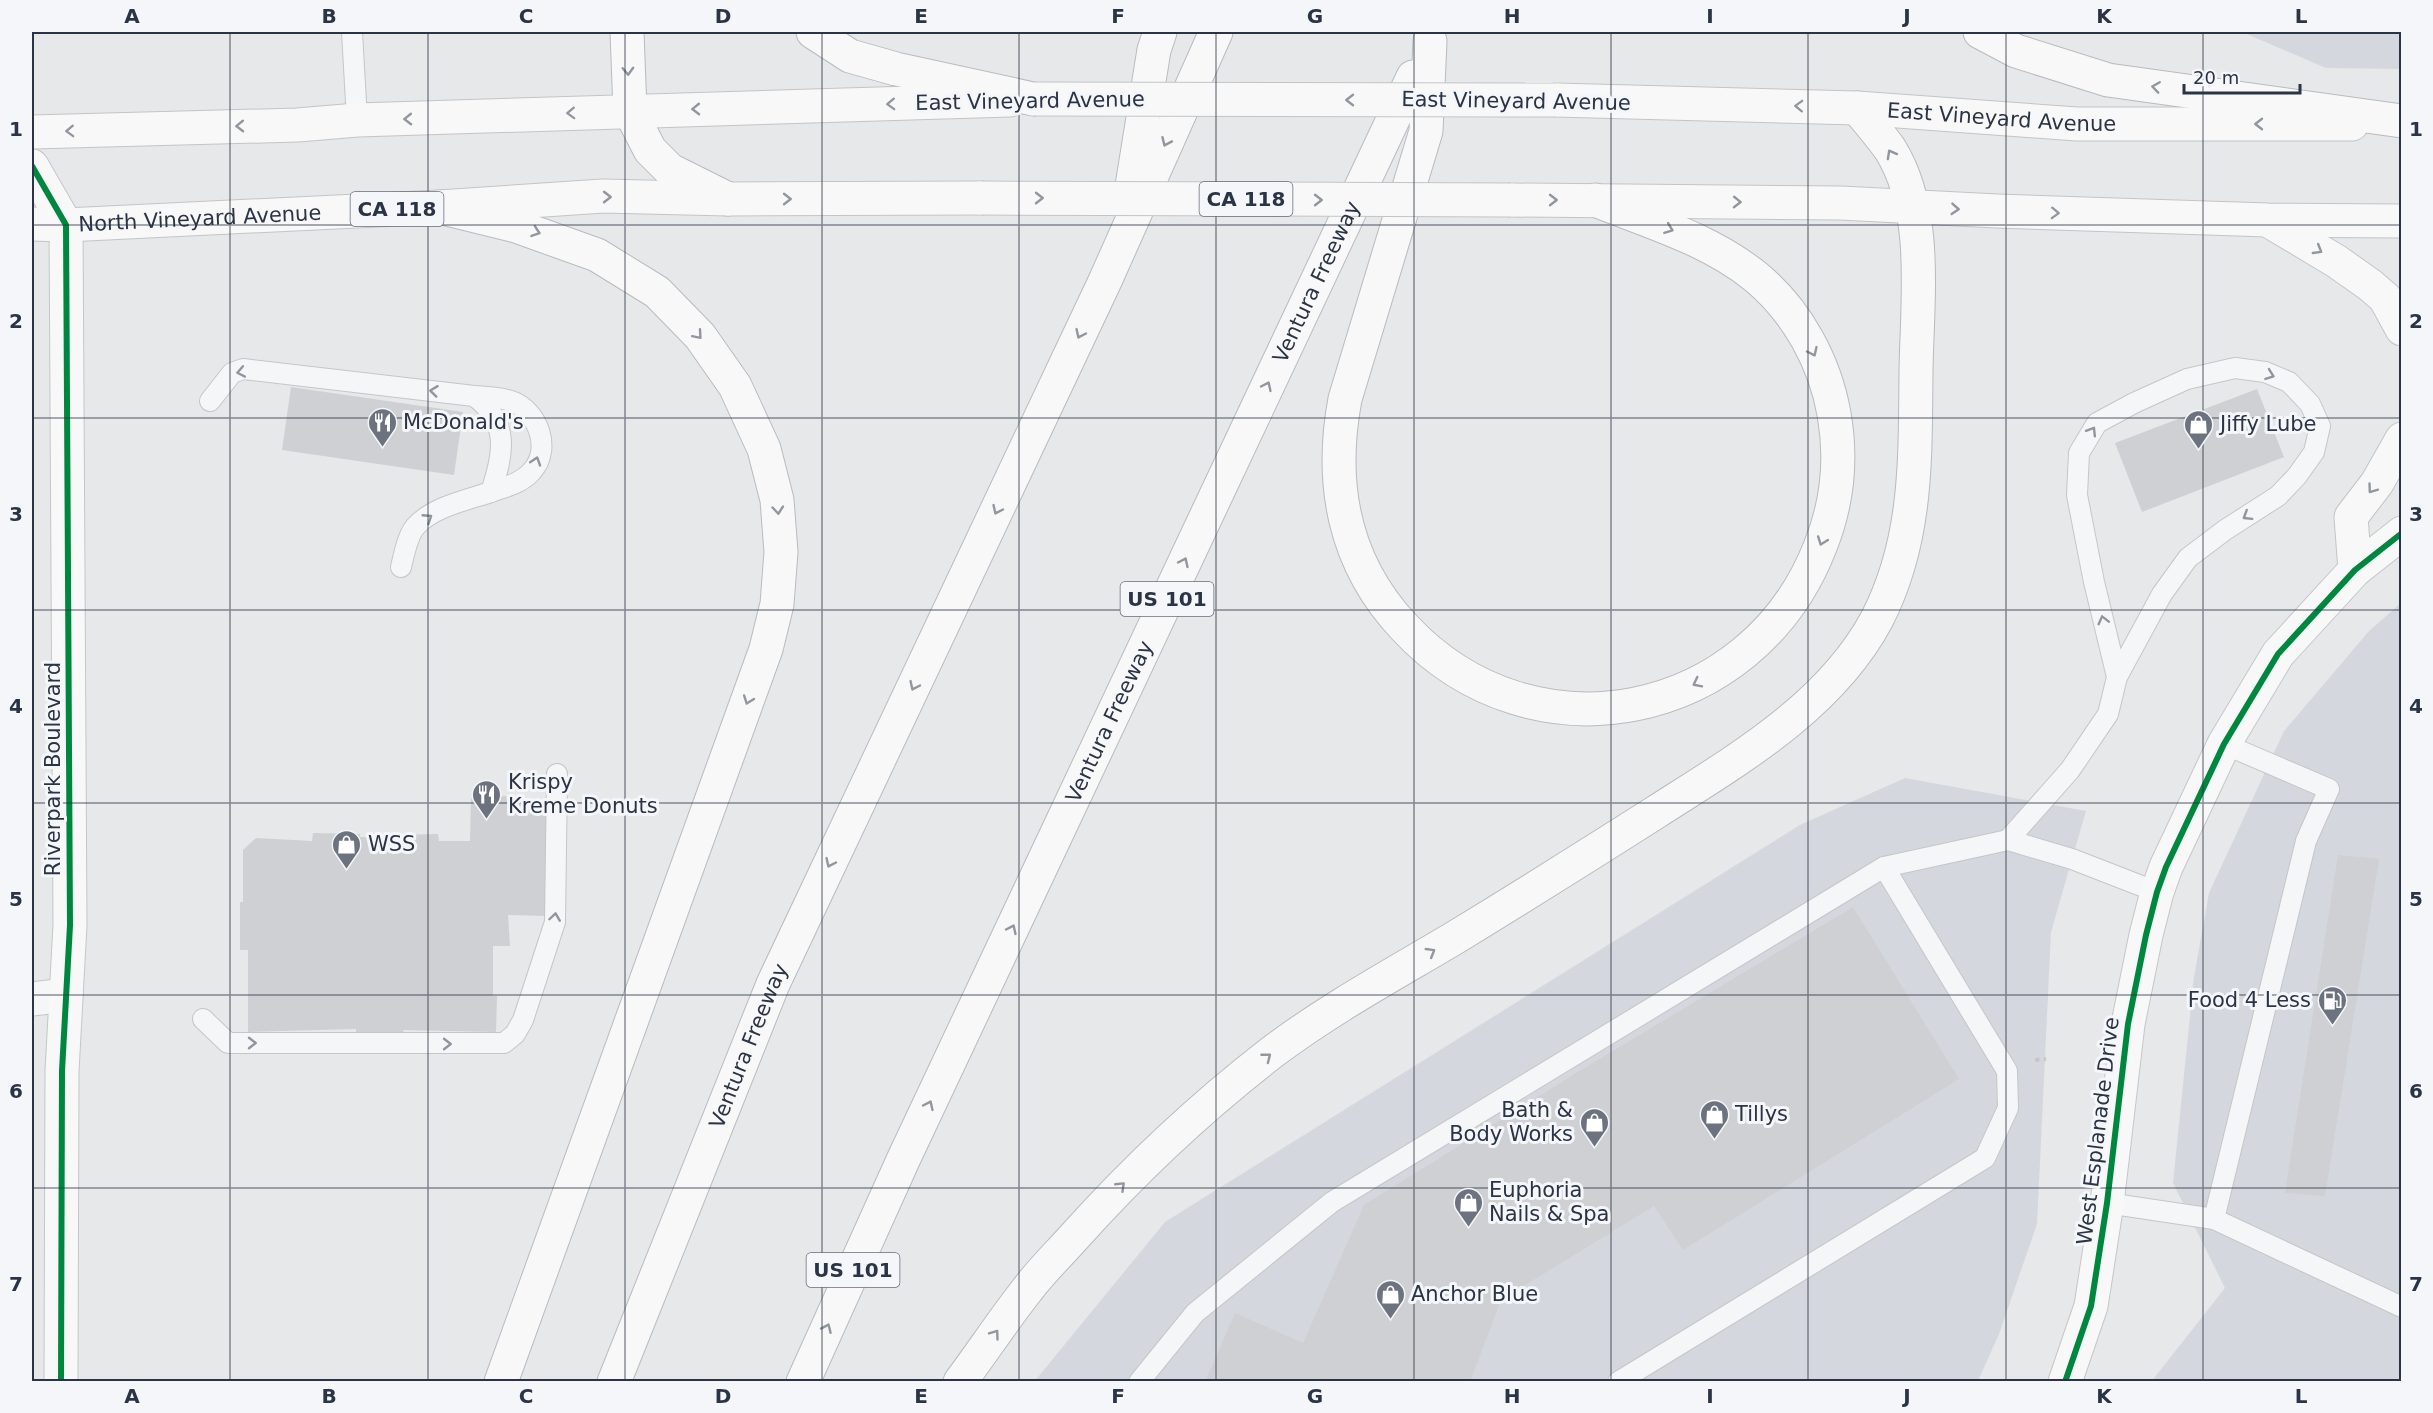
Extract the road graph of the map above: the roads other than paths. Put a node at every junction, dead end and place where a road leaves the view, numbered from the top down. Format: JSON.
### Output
{"nodes":[{"id":1,"x":352,"y":32,"type":"edge"},
{"id":2,"x":627,"y":32,"type":"edge"},
{"id":3,"x":813,"y":32,"type":"edge"},
{"id":4,"x":1160,"y":32,"type":"edge"},
{"id":5,"x":1216,"y":32,"type":"edge"},
{"id":6,"x":1980,"y":32,"type":"edge"},
{"id":7,"x":1432,"y":36,"type":"edge"},
{"id":8,"x":1033,"y":99,"type":"junction"},
{"id":9,"x":1857,"y":108,"type":"junction"},
{"id":10,"x":630,"y":111,"type":"junction"},
{"id":11,"x":357,"y":120,"type":"junction"},
{"id":12,"x":2402,"y":123,"type":"edge"},
{"id":13,"x":32,"y":132,"type":"edge"},
{"id":14,"x":32,"y":166,"type":"edge"},
{"id":15,"x":728,"y":199,"type":"junction"},
{"id":16,"x":1595,"y":200,"type":"junction"},
{"id":17,"x":1913,"y":206,"type":"junction"},
{"id":18,"x":439,"y":207,"type":"junction"},
{"id":19,"x":2268,"y":220,"type":"junction"},
{"id":20,"x":2402,"y":221,"type":"edge"},
{"id":21,"x":32,"y":224,"type":"edge"},
{"id":22,"x":66,"y":225,"type":"junction"},
{"id":23,"x":1125,"y":236,"type":"junction"},
{"id":24,"x":2402,"y":329,"type":"edge"},
{"id":25,"x":474,"y":396,"type":"junction"},
{"id":26,"x":210,"y":401,"type":"dead end"},
{"id":27,"x":2402,"y":438,"type":"edge"},
{"id":28,"x":491,"y":492,"type":"junction"},
{"id":29,"x":2402,"y":533,"type":"edge"},
{"id":30,"x":401,"y":567,"type":"dead end"},
{"id":31,"x":2355,"y":570,"type":"junction"},
{"id":32,"x":2117,"y":677,"type":"junction"},
{"id":33,"x":2224,"y":744,"type":"junction"},
{"id":34,"x":556,"y":774,"type":"dead end"},
{"id":35,"x":2008,"y":840,"type":"junction"},
{"id":36,"x":1884,"y":867,"type":"junction"},
{"id":37,"x":2157,"y":892,"type":"junction"},
{"id":38,"x":66,"y":995,"type":"junction"},
{"id":39,"x":32,"y":999,"type":"edge"},
{"id":40,"x":203,"y":1019,"type":"dead end"},
{"id":41,"x":2107,"y":1203,"type":"junction"},
{"id":42,"x":2214,"y":1220,"type":"junction"},
{"id":43,"x":2402,"y":1307,"type":"edge"},
{"id":44,"x":61,"y":1382,"type":"edge"},
{"id":45,"x":501,"y":1382,"type":"edge"},
{"id":46,"x":614,"y":1382,"type":"edge"},
{"id":47,"x":802,"y":1382,"type":"edge"},
{"id":48,"x":960,"y":1382,"type":"edge"},
{"id":49,"x":1139,"y":1382,"type":"edge"},
{"id":50,"x":1618,"y":1382,"type":"edge"},
{"id":51,"x":2065,"y":1382,"type":"edge"}],
"edges":[{"from":1,"to":11,"type":"lane"},
{"from":2,"to":10,"type":"main road","one_way":true},
{"from":3,"to":8,"type":"main road"},
{"from":4,"to":23,"type":"main road"},
{"from":5,"to":23,"type":"main road","name":"Ventura Freeway","one_way":true},
{"from":12,"to":6,"type":"main road","one_way":true},
{"from":16,"to":7,"type":"main road","one_way":true},
{"from":47,"to":7,"type":"main road","name":"Ventura Freeway","number":"US 101","one_way":true},
{"from":9,"to":8,"type":"main road","name":"East Vineyard Avenue","one_way":true,"bridge":true},
{"from":8,"to":10,"type":"main road","name":"East Vineyard Avenue","one_way":true},
{"from":12,"to":9,"type":"main road","name":"East Vineyard Avenue","one_way":true},
{"from":17,"to":9,"type":"main road","one_way":true},
{"from":10,"to":11,"type":"main road","one_way":true},
{"from":10,"to":15,"type":"main road"},
{"from":11,"to":13,"type":"main road","one_way":true},
{"from":14,"to":22,"type":"main road","name":"Riverpark Boulevard"},
{"from":15,"to":16,"type":"main road","number":"CA 118","one_way":true,"bridge":true},
{"from":18,"to":15,"type":"main road","name":"North Vineyard Avenue","number":"CA 118","one_way":true},
{"from":16,"to":17,"type":"main road","one_way":true},
{"from":17,"to":19,"type":"main road","one_way":true},
{"from":48,"to":17,"type":"main road","one_way":true},
{"from":18,"to":22,"type":"main road","name":"North Vineyard Avenue","number":"CA 118"},
{"from":18,"to":45,"type":"main road","one_way":true},
{"from":19,"to":20,"type":"main road"},
{"from":19,"to":24,"type":"main road","one_way":true},
{"from":21,"to":22,"type":"main road","name":"North Vineyard Avenue","number":"CA 118"},
{"from":22,"to":38,"type":"main road","name":"Riverpark Boulevard"},
{"from":23,"to":46,"type":"main road","name":"Ventura Freeway","one_way":true},
{"from":25,"to":26,"type":"lane","one_way":true},
{"from":25,"to":28,"type":"lane"},
{"from":28,"to":25,"type":"lane","one_way":true},
{"from":27,"to":31,"type":"main road","one_way":true},
{"from":30,"to":28,"type":"lane","one_way":true},
{"from":29,"to":31,"type":"main road","name":"West Esplanade Drive"},
{"from":31,"to":33,"type":"main road","name":"West Esplanade Drive"},
{"from":32,"to":32,"type":"lane","one_way":true},
{"from":32,"to":35,"type":"lane"},
{"from":33,"to":37,"type":"main road","name":"West Esplanade Drive"},
{"from":33,"to":42,"type":"lane"},
{"from":40,"to":34,"type":"lane","one_way":true},
{"from":35,"to":36,"type":"lane"},
{"from":35,"to":37,"type":"lane"},
{"from":36,"to":49,"type":"lane"},
{"from":36,"to":50,"type":"lane"},
{"from":37,"to":41,"type":"main road","name":"West Esplanade Drive"},
{"from":38,"to":39,"type":"street"},
{"from":38,"to":44,"type":"main road","name":"Riverpark Boulevard"},
{"from":41,"to":42,"type":"lane"},
{"from":41,"to":51,"type":"main road","name":"West Esplanade Drive"},
{"from":42,"to":43,"type":"lane"}]}
